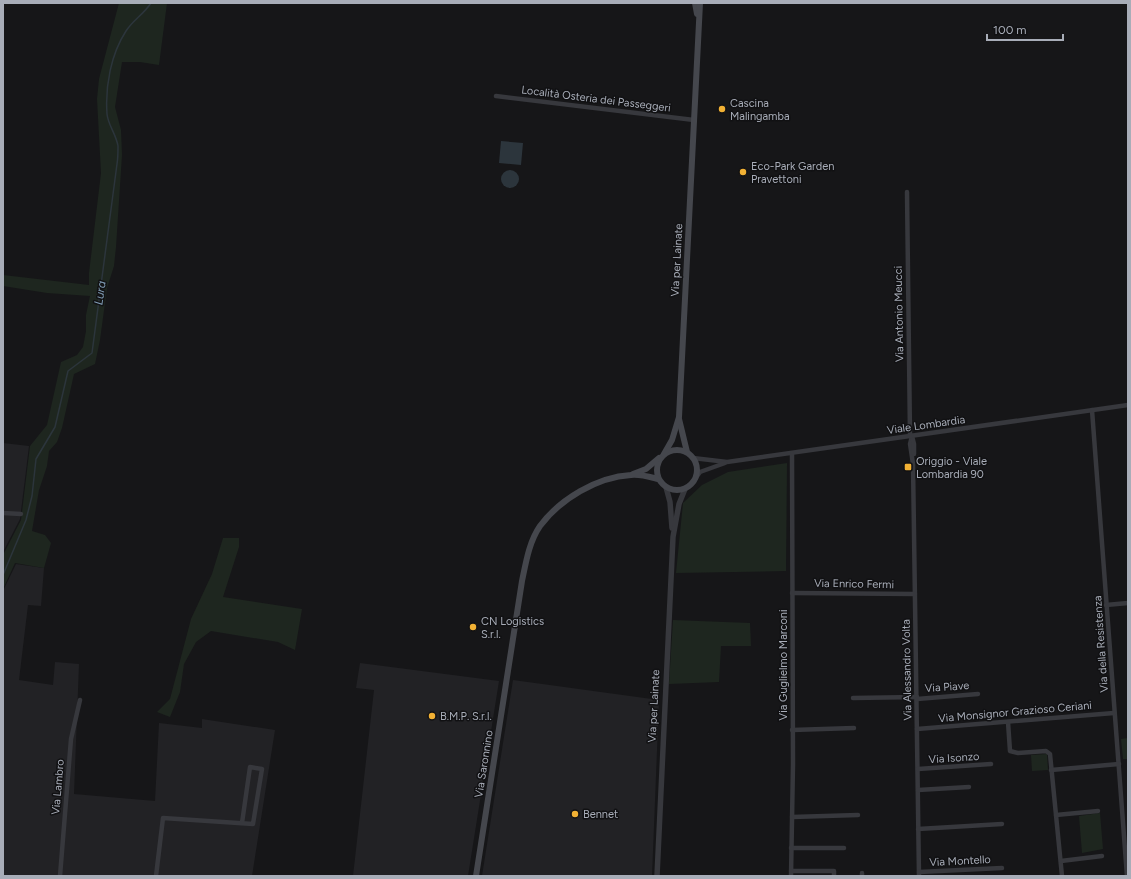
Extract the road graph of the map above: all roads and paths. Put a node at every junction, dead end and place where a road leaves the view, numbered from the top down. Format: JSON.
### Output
{"nodes":[{"id":1,"x":695,"y":3,"type":"edge"},
{"id":2,"x":700,"y":3,"type":"edge"},
{"id":3,"x":698,"y":26,"type":"junction"},
{"id":4,"x":496,"y":96,"type":"dead end"},
{"id":5,"x":694,"y":120,"type":"junction"},
{"id":6,"x":907,"y":192,"type":"dead end"},
{"id":7,"x":1128,"y":405,"type":"edge"},
{"id":8,"x":1092,"y":410,"type":"junction"},
{"id":9,"x":679,"y":417,"type":"junction"},
{"id":10,"x":911,"y":436,"type":"junction"},
{"id":11,"x":687,"y":452,"type":"junction"},
{"id":12,"x":792,"y":454,"type":"junction"},
{"id":13,"x":662,"y":456,"type":"junction"},
{"id":14,"x":693,"y":458,"type":"junction"},
{"id":15,"x":727,"y":462,"type":"junction"},
{"id":16,"x":632,"y":475,"type":"junction"},
{"id":17,"x":658,"y":479,"type":"junction"},
{"id":18,"x":694,"y":482,"type":"junction"},
{"id":19,"x":666,"y":487,"type":"junction"},
{"id":20,"x":685,"y":489,"type":"junction"},
{"id":21,"x":3,"y":513,"type":"edge"},
{"id":22,"x":21,"y":514,"type":"dead end"},
{"id":23,"x":673,"y":536,"type":"junction"},
{"id":24,"x":792,"y":593,"type":"junction"},
{"id":25,"x":915,"y":594,"type":"junction"},
{"id":26,"x":1128,"y":603,"type":"edge"},
{"id":27,"x":1106,"y":605,"type":"junction"},
{"id":28,"x":978,"y":694,"type":"dead end"},
{"id":29,"x":853,"y":698,"type":"dead end"},
{"id":30,"x":917,"y":698,"type":"junction"},
{"id":31,"x":80,"y":700,"type":"dead end"},
{"id":32,"x":1114,"y":713,"type":"junction"},
{"id":33,"x":1008,"y":722,"type":"junction"},
{"id":34,"x":854,"y":728,"type":"dead end"},
{"id":35,"x":917,"y":729,"type":"junction"},
{"id":36,"x":792,"y":730,"type":"junction"},
{"id":37,"x":991,"y":764,"type":"dead end"},
{"id":38,"x":1119,"y":764,"type":"junction"},
{"id":39,"x":918,"y":769,"type":"junction"},
{"id":40,"x":1052,"y":770,"type":"junction"},
{"id":41,"x":969,"y":787,"type":"dead end"},
{"id":42,"x":918,"y":790,"type":"junction"},
{"id":43,"x":1098,"y":811,"type":"dead end"},
{"id":44,"x":858,"y":815,"type":"dead end"},
{"id":45,"x":1056,"y":815,"type":"junction"},
{"id":46,"x":792,"y":817,"type":"junction"},
{"id":47,"x":242,"y":823,"type":"junction"},
{"id":48,"x":1002,"y":824,"type":"dead end"},
{"id":49,"x":918,"y":829,"type":"junction"},
{"id":50,"x":791,"y":848,"type":"junction"},
{"id":51,"x":844,"y":848,"type":"dead end"},
{"id":52,"x":1102,"y":856,"type":"dead end"},
{"id":53,"x":1061,"y":861,"type":"junction"},
{"id":54,"x":1002,"y":868,"type":"dead end"},
{"id":55,"x":791,"y":873,"type":"edge"},
{"id":56,"x":919,"y":874,"type":"edge"},
{"id":57,"x":60,"y":876,"type":"edge"},
{"id":58,"x":156,"y":876,"type":"edge"},
{"id":59,"x":476,"y":876,"type":"edge"},
{"id":60,"x":656,"y":876,"type":"edge"},
{"id":61,"x":834,"y":876,"type":"edge"},
{"id":62,"x":1062,"y":876,"type":"edge"},
{"id":63,"x":1127,"y":876,"type":"edge"}],
"edges":[{"from":1,"to":3,"type":"main road"},
{"from":2,"to":3,"type":"main road"},
{"from":3,"to":5,"type":"main road","name":"Via per Lainate"},
{"from":4,"to":5,"type":"street","name":"Località Osteria dei Passeggeri"},
{"from":5,"to":9,"type":"main road","name":"Via per Lainate"},
{"from":6,"to":10,"type":"street","name":"Via Antonio Meucci"},
{"from":7,"to":8,"type":"street","name":"Viale Lombardia"},
{"from":8,"to":10,"type":"street","name":"Viale Lombardia"},
{"from":8,"to":27,"type":"street","name":"Via della Resistenza"},
{"from":9,"to":11,"type":"main road","name":"Via per Lainate"},
{"from":9,"to":13,"type":"main road","name":"Via per Lainate"},
{"from":10,"to":12,"type":"street","name":"Viale Lombardia"},
{"from":10,"to":25,"type":"street","name":"Via Alessandro Volta"},
{"from":11,"to":13,"type":"main road"},
{"from":11,"to":14,"type":"main road"},
{"from":12,"to":15,"type":"street","name":"Viale Lombardia"},
{"from":12,"to":24,"type":"street","name":"Via Guglielmo Marconi"},
{"from":13,"to":16,"type":"main road","name":"Via Saronnino"},
{"from":13,"to":17,"type":"main road"},
{"from":14,"to":15,"type":"street","name":"Viale Lombardia"},
{"from":14,"to":18,"type":"main road"},
{"from":15,"to":18,"type":"street","name":"Viale Lombardia"},
{"from":16,"to":17,"type":"main road","name":"Via Saronnino"},
{"from":16,"to":59,"type":"main road","name":"Via Saronnino"},
{"from":17,"to":19,"type":"main road"},
{"from":18,"to":20,"type":"main road"},
{"from":19,"to":20,"type":"main road"},
{"from":19,"to":23,"type":"street","name":"Via per Lainate"},
{"from":20,"to":23,"type":"street","name":"Via per Lainate"},
{"from":21,"to":22,"type":"street"},
{"from":23,"to":60,"type":"street","name":"Via per Lainate"},
{"from":24,"to":25,"type":"street","name":"Via Enrico Fermi"},
{"from":24,"to":36,"type":"street","name":"Via Guglielmo Marconi"},
{"from":25,"to":30,"type":"street","name":"Via Alessandro Volta"},
{"from":26,"to":27,"type":"street"},
{"from":27,"to":32,"type":"street","name":"Via della Resistenza"},
{"from":28,"to":30,"type":"street","name":"Via Piave"},
{"from":29,"to":30,"type":"street","name":"Via Piave"},
{"from":30,"to":35,"type":"street","name":"Via Alessandro Volta"},
{"from":31,"to":57,"type":"street","name":"Via Lambro"},
{"from":32,"to":33,"type":"street","name":"Via Monsignor Grazioso Ceriani"},
{"from":32,"to":38,"type":"street","name":"Via della Resistenza"},
{"from":33,"to":35,"type":"street","name":"Via Monsignor Grazioso Ceriani"},
{"from":33,"to":40,"type":"street"},
{"from":34,"to":36,"type":"street"},
{"from":35,"to":39,"type":"street","name":"Via Alessandro Volta"},
{"from":36,"to":46,"type":"street","name":"Via Guglielmo Marconi"},
{"from":37,"to":39,"type":"street","name":"Via Isonzo"},
{"from":38,"to":40,"type":"street"},
{"from":38,"to":63,"type":"street","name":"Via della Resistenza"},
{"from":39,"to":42,"type":"street","name":"Via Alessandro Volta"},
{"from":40,"to":45,"type":"street"},
{"from":41,"to":42,"type":"street"},
{"from":42,"to":49,"type":"street","name":"Via Alessandro Volta"},
{"from":43,"to":45,"type":"street"},
{"from":44,"to":46,"type":"street"},
{"from":45,"to":53,"type":"street"},
{"from":46,"to":50,"type":"street","name":"Via Guglielmo Marconi"},
{"from":47,"to":47,"type":"street"},
{"from":47,"to":58,"type":"street"},
{"from":48,"to":49,"type":"street"},
{"from":49,"to":56,"type":"street","name":"Via Alessandro Volta"},
{"from":50,"to":51,"type":"street"},
{"from":50,"to":55,"type":"street","name":"Via Guglielmo Marconi"},
{"from":52,"to":53,"type":"street"},
{"from":53,"to":62,"type":"street"},
{"from":54,"to":56,"type":"street","name":"Via Montello"},
{"from":55,"to":61,"type":"street"}]}
